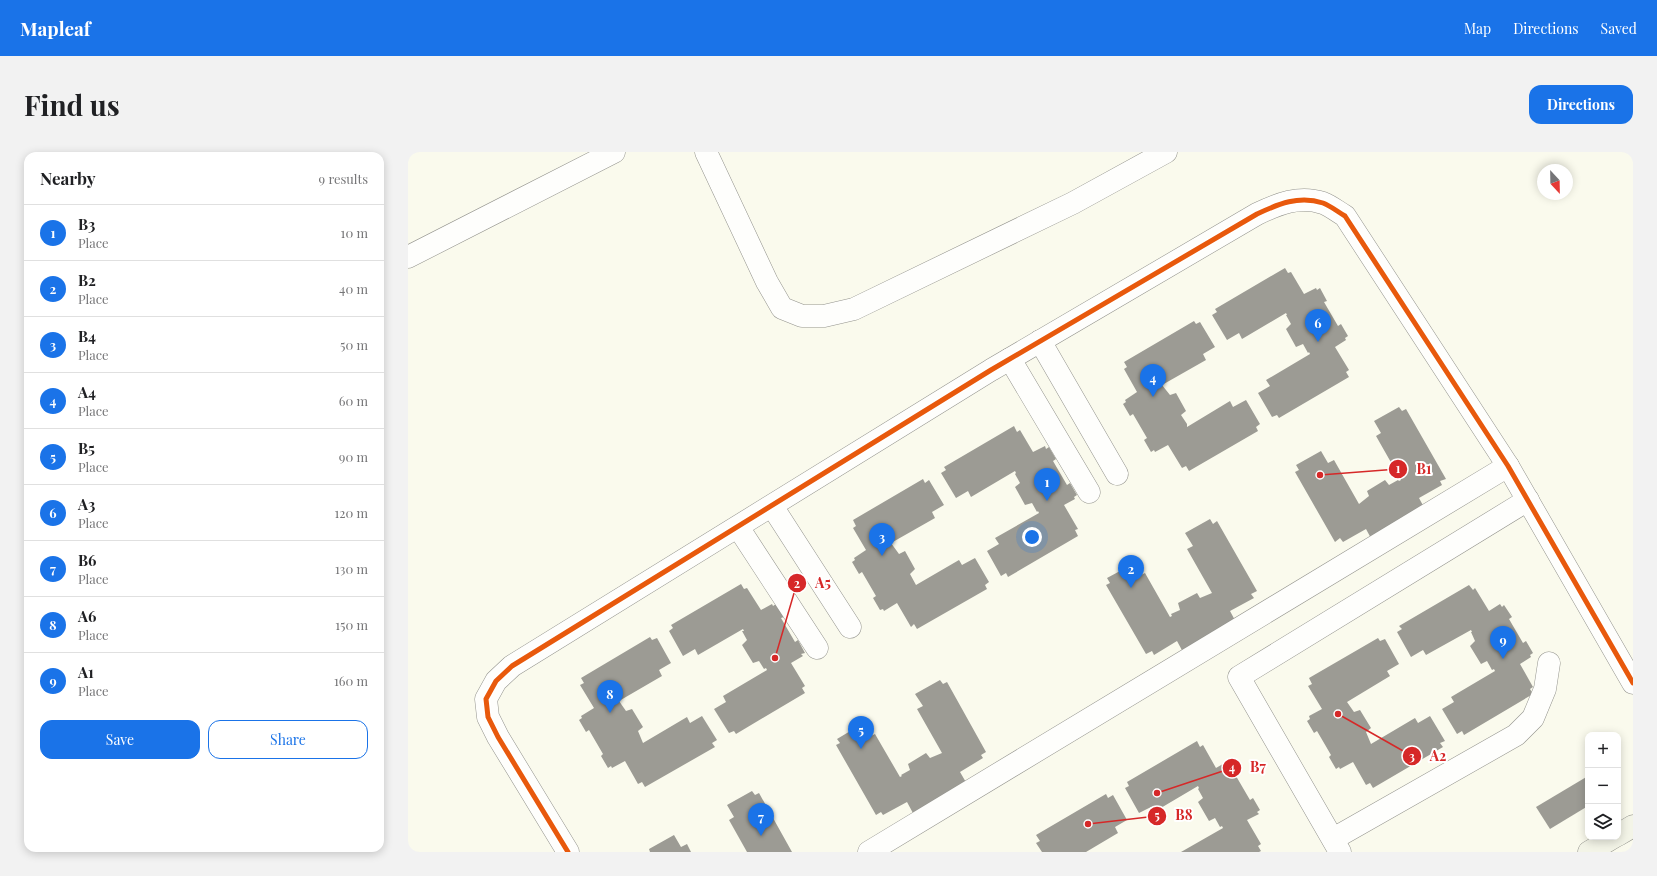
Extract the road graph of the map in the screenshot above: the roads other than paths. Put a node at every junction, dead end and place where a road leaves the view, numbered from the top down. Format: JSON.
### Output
{"nodes":[{"id":1,"x":614,"y":152,"type":"edge"},
{"id":2,"x":706,"y":152,"type":"edge"},
{"id":3,"x":1166,"y":152,"type":"edge"},
{"id":4,"x":408,"y":257,"type":"edge"},
{"id":5,"x":1040,"y":341,"type":"junction"},
{"id":6,"x":1010,"y":359,"type":"junction"},
{"id":7,"x":1508,"y":466,"type":"junction"},
{"id":8,"x":1117,"y":474,"type":"dead end"},
{"id":9,"x":1089,"y":492,"type":"dead end"},
{"id":10,"x":1528,"y":500,"type":"junction"},
{"id":11,"x":772,"y":506,"type":"junction"},
{"id":12,"x":738,"y":527,"type":"junction"},
{"id":13,"x":850,"y":627,"type":"dead end"},
{"id":14,"x":817,"y":648,"type":"dead end"},
{"id":15,"x":1549,"y":663,"type":"dead end"},
{"id":16,"x":1633,"y":683,"type":"edge"},
{"id":17,"x":1633,"y":826,"type":"edge"},
{"id":18,"x":1621,"y":833,"type":"edge"},
{"id":19,"x":1609,"y":840,"type":"edge"},
{"id":20,"x":1336,"y":846,"type":"edge"},
{"id":21,"x":568,"y":852,"type":"edge"},
{"id":22,"x":869,"y":852,"type":"edge"},
{"id":23,"x":1589,"y":852,"type":"edge"}],
"edges":[{"from":1,"to":4,"type":"street"},
{"from":2,"to":3,"type":"street"},
{"from":5,"to":6,"type":"street"},
{"from":5,"to":7,"type":"street"},
{"from":5,"to":8,"type":"street"},
{"from":6,"to":9,"type":"street"},
{"from":6,"to":11,"type":"street"},
{"from":7,"to":10,"type":"street"},
{"from":7,"to":22,"type":"street"},
{"from":10,"to":16,"type":"street"},
{"from":10,"to":20,"type":"street"},
{"from":11,"to":12,"type":"street"},
{"from":11,"to":13,"type":"street"},
{"from":12,"to":14,"type":"street"},
{"from":12,"to":21,"type":"street"},
{"from":15,"to":20,"type":"street"},
{"from":17,"to":18,"type":"street"},
{"from":19,"to":23,"type":"street"}]}
